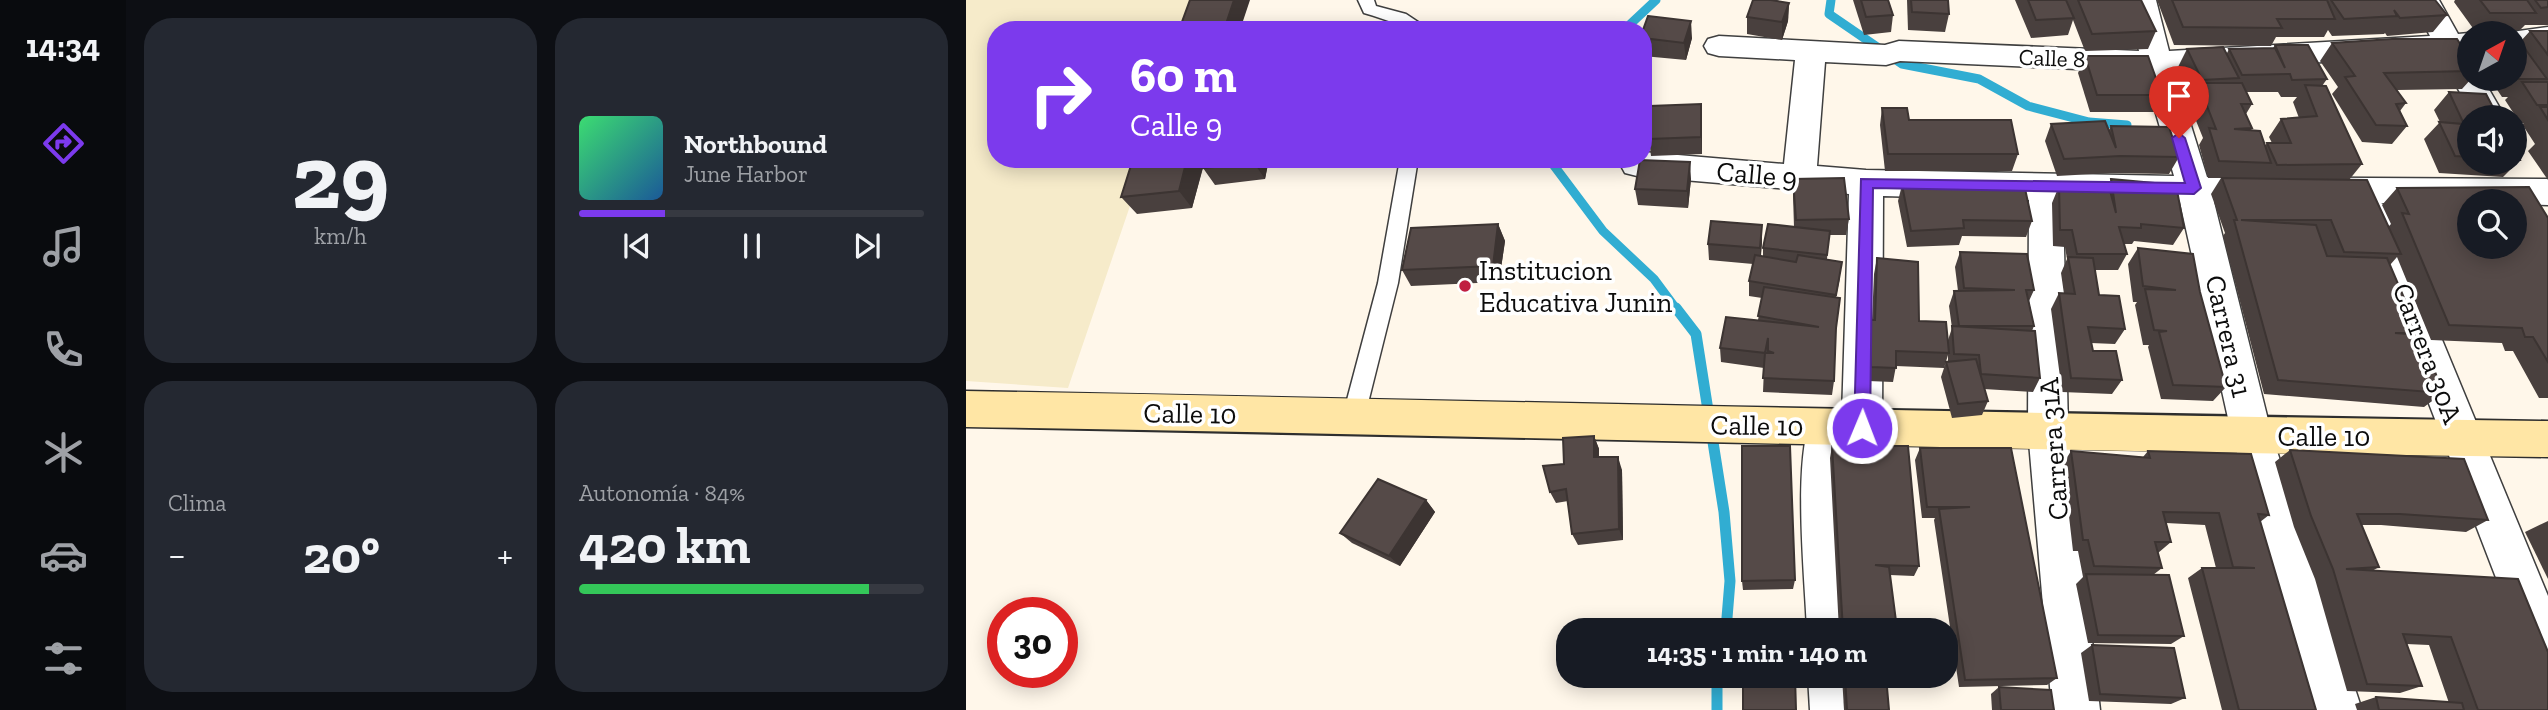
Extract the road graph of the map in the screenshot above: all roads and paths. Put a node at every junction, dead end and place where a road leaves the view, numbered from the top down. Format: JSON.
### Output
{"nodes":[{"id":1,"x":1366,"y":0,"type":"edge"},
{"id":2,"x":2142,"y":0,"type":"edge"},
{"id":3,"x":2425,"y":0,"type":"edge"},
{"id":4,"x":1406,"y":21,"type":"edge"},
{"id":5,"x":2548,"y":37,"type":"edge"},
{"id":6,"x":2527,"y":39,"type":"edge"},
{"id":7,"x":2457,"y":42,"type":"edge"},
{"id":8,"x":2457,"y":43,"type":"edge"},
{"id":9,"x":1719,"y":46,"type":"dead end"},
{"id":10,"x":1811,"y":51,"type":"junction"},
{"id":11,"x":2311,"y":51,"type":"junction"},
{"id":12,"x":2156,"y":62,"type":"junction"},
{"id":13,"x":2326,"y":89,"type":"edge"},
{"id":14,"x":2350,"y":153,"type":"edge"},
{"id":15,"x":1652,"y":165,"type":"edge"},
{"id":16,"x":1407,"y":168,"type":"edge"},
{"id":17,"x":2524,"y":175,"type":"edge"},
{"id":18,"x":1799,"y":177,"type":"junction"},
{"id":19,"x":1866,"y":183,"type":"junction"},
{"id":20,"x":2046,"y":188,"type":"junction"},
{"id":21,"x":2194,"y":188,"type":"junction"},
{"id":22,"x":2364,"y":191,"type":"junction"},
{"id":23,"x":2539,"y":192,"type":"edge"},
{"id":24,"x":2548,"y":223,"type":"edge"},
{"id":25,"x":966,"y":409,"type":"edge"},
{"id":26,"x":1354,"y":415,"type":"junction"},
{"id":27,"x":1844,"y":427,"type":"junction"},
{"id":28,"x":2048,"y":430,"type":"junction"},
{"id":29,"x":2252,"y":436,"type":"junction"},
{"id":30,"x":2460,"y":436,"type":"junction"},
{"id":31,"x":2548,"y":439,"type":"edge"},
{"id":32,"x":1829,"y":618,"type":"edge"},
{"id":33,"x":2548,"y":653,"type":"edge"},
{"id":34,"x":1833,"y":688,"type":"edge"},
{"id":35,"x":1834,"y":710,"type":"edge"},
{"id":36,"x":2076,"y":710,"type":"edge"},
{"id":37,"x":2338,"y":710,"type":"edge"}],
"edges":[{"from":1,"to":4,"type":"lane"},
{"from":2,"to":12,"type":"street","name":"Carrera 31"},
{"from":3,"to":7,"type":"street"},
{"from":5,"to":6,"type":"street"},
{"from":8,"to":11,"type":"street","name":"Calle 8"},
{"from":9,"to":10,"type":"street","name":"Calle 8"},
{"from":10,"to":12,"type":"street","name":"Calle 8"},
{"from":10,"to":18,"type":"street"},
{"from":11,"to":12,"type":"street","name":"Calle 8"},
{"from":11,"to":13,"type":"street"},
{"from":12,"to":21,"type":"street","name":"Carrera 31"},
{"from":14,"to":22,"type":"street","name":"Carrera 30A"},
{"from":15,"to":18,"type":"street","name":"Calle 9"},
{"from":16,"to":26,"type":"lane"},
{"from":17,"to":23,"type":"street"},
{"from":18,"to":19,"type":"street","name":"Calle 9"},
{"from":19,"to":20,"type":"street","name":"Calle 9"},
{"from":19,"to":27,"type":"street"},
{"from":20,"to":21,"type":"street","name":"Calle 9"},
{"from":20,"to":28,"type":"street","name":"Carrera 31A"},
{"from":21,"to":22,"type":"street","name":"Calle 9"},
{"from":21,"to":29,"type":"street","name":"Carrera 31"},
{"from":22,"to":23,"type":"street","name":"Calle 9"},
{"from":22,"to":30,"type":"street","name":"Carrera 30A"},
{"from":23,"to":24,"type":"street"},
{"from":25,"to":26,"type":"main road","name":"Calle 10"},
{"from":26,"to":27,"type":"main road","name":"Calle 10"},
{"from":27,"to":28,"type":"main road","name":"Calle 10"},
{"from":27,"to":32,"type":"street"},
{"from":28,"to":29,"type":"main road","name":"Calle 10"},
{"from":28,"to":36,"type":"street","name":"Carrera 31A"},
{"from":29,"to":30,"type":"main road","name":"Calle 10"},
{"from":29,"to":37,"type":"street","name":"Carrera 31"},
{"from":30,"to":31,"type":"main road","name":"Calle 10"},
{"from":30,"to":33,"type":"street","name":"Carrera 30A"},
{"from":34,"to":35,"type":"street"}]}
